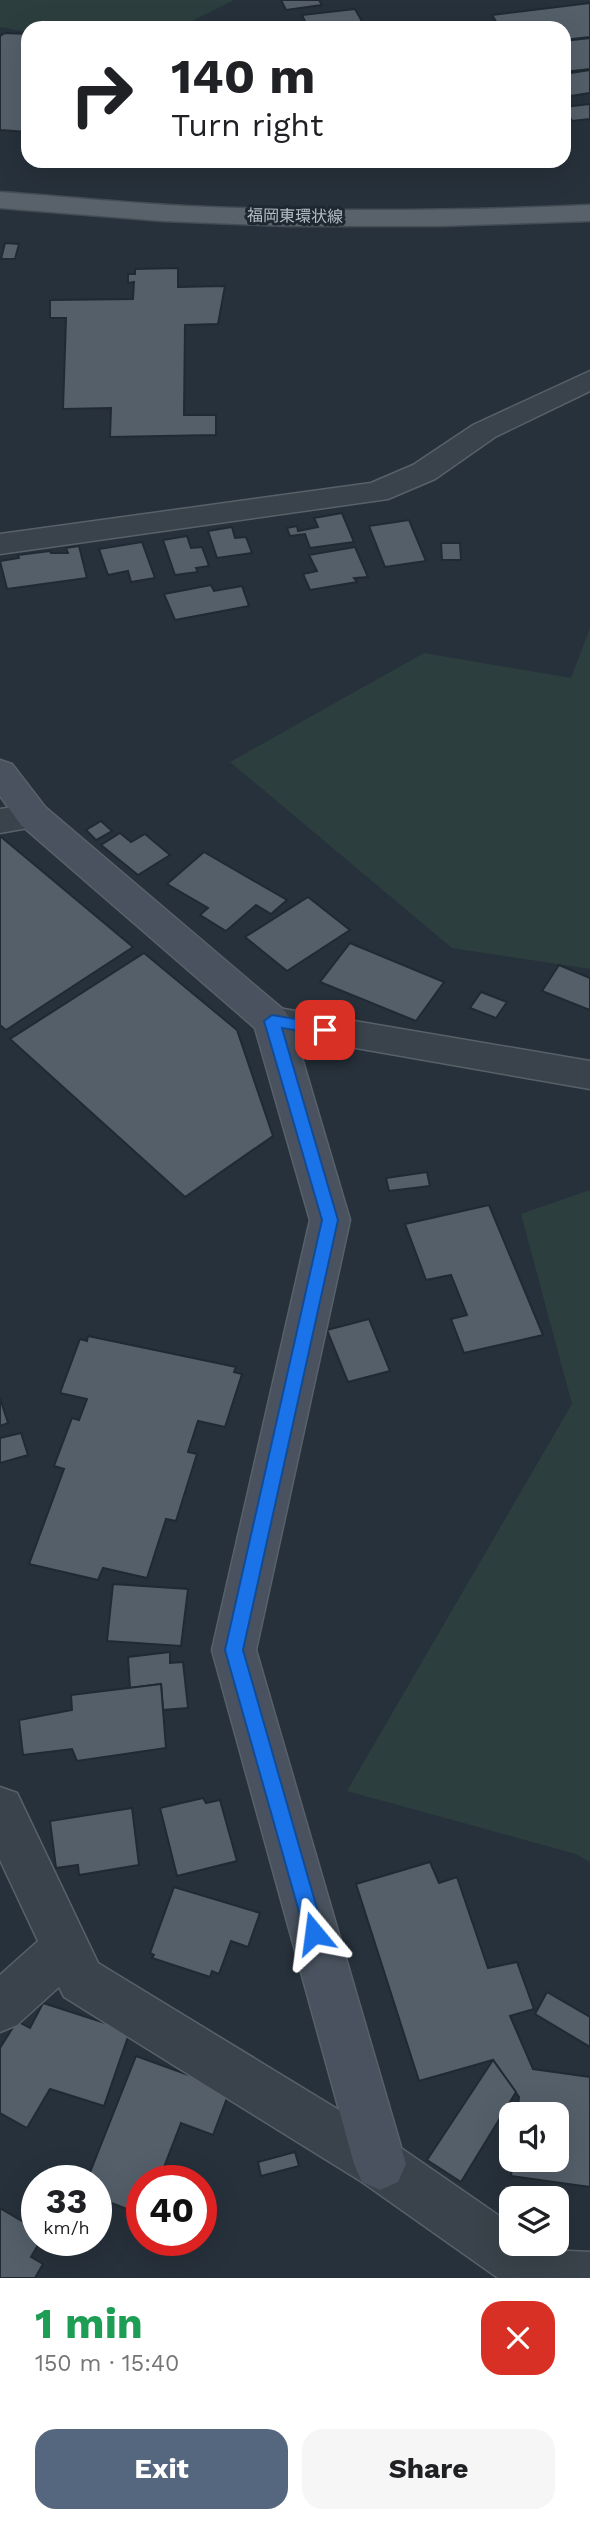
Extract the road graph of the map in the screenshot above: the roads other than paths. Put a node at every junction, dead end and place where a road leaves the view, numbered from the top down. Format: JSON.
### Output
{"nodes":[{"id":1,"x":0,"y":178,"type":"edge"},
{"id":2,"x":590,"y":191,"type":"edge"},
{"id":3,"x":0,"y":200,"type":"edge"},
{"id":4,"x":590,"y":213,"type":"edge"},
{"id":5,"x":590,"y":380,"type":"edge"},
{"id":6,"x":0,"y":544,"type":"edge"},
{"id":7,"x":0,"y":772,"type":"edge"},
{"id":8,"x":17,"y":819,"type":"edge"},
{"id":9,"x":272,"y":1021,"type":"junction"},
{"id":10,"x":590,"y":1075,"type":"edge"},
{"id":11,"x":0,"y":1809,"type":"edge"},
{"id":12,"x":66,"y":1948,"type":"junction"},
{"id":13,"x":0,"y":2008,"type":"edge"},
{"id":14,"x":380,"y":2164,"type":"junction"},
{"id":15,"x":590,"y":2278,"type":"edge"}],
"edges":[{"from":1,"to":2,"type":"main road","name":"福岡東環状線"},
{"from":3,"to":4,"type":"main road","name":"福岡東環状線"},
{"from":5,"to":6,"type":"street"},
{"from":7,"to":8,"type":"street"},
{"from":8,"to":9,"type":"street"},
{"from":9,"to":10,"type":"street"},
{"from":9,"to":14,"type":"street"},
{"from":11,"to":12,"type":"street"},
{"from":12,"to":13,"type":"street"},
{"from":12,"to":14,"type":"street"},
{"from":14,"to":15,"type":"street"}]}
